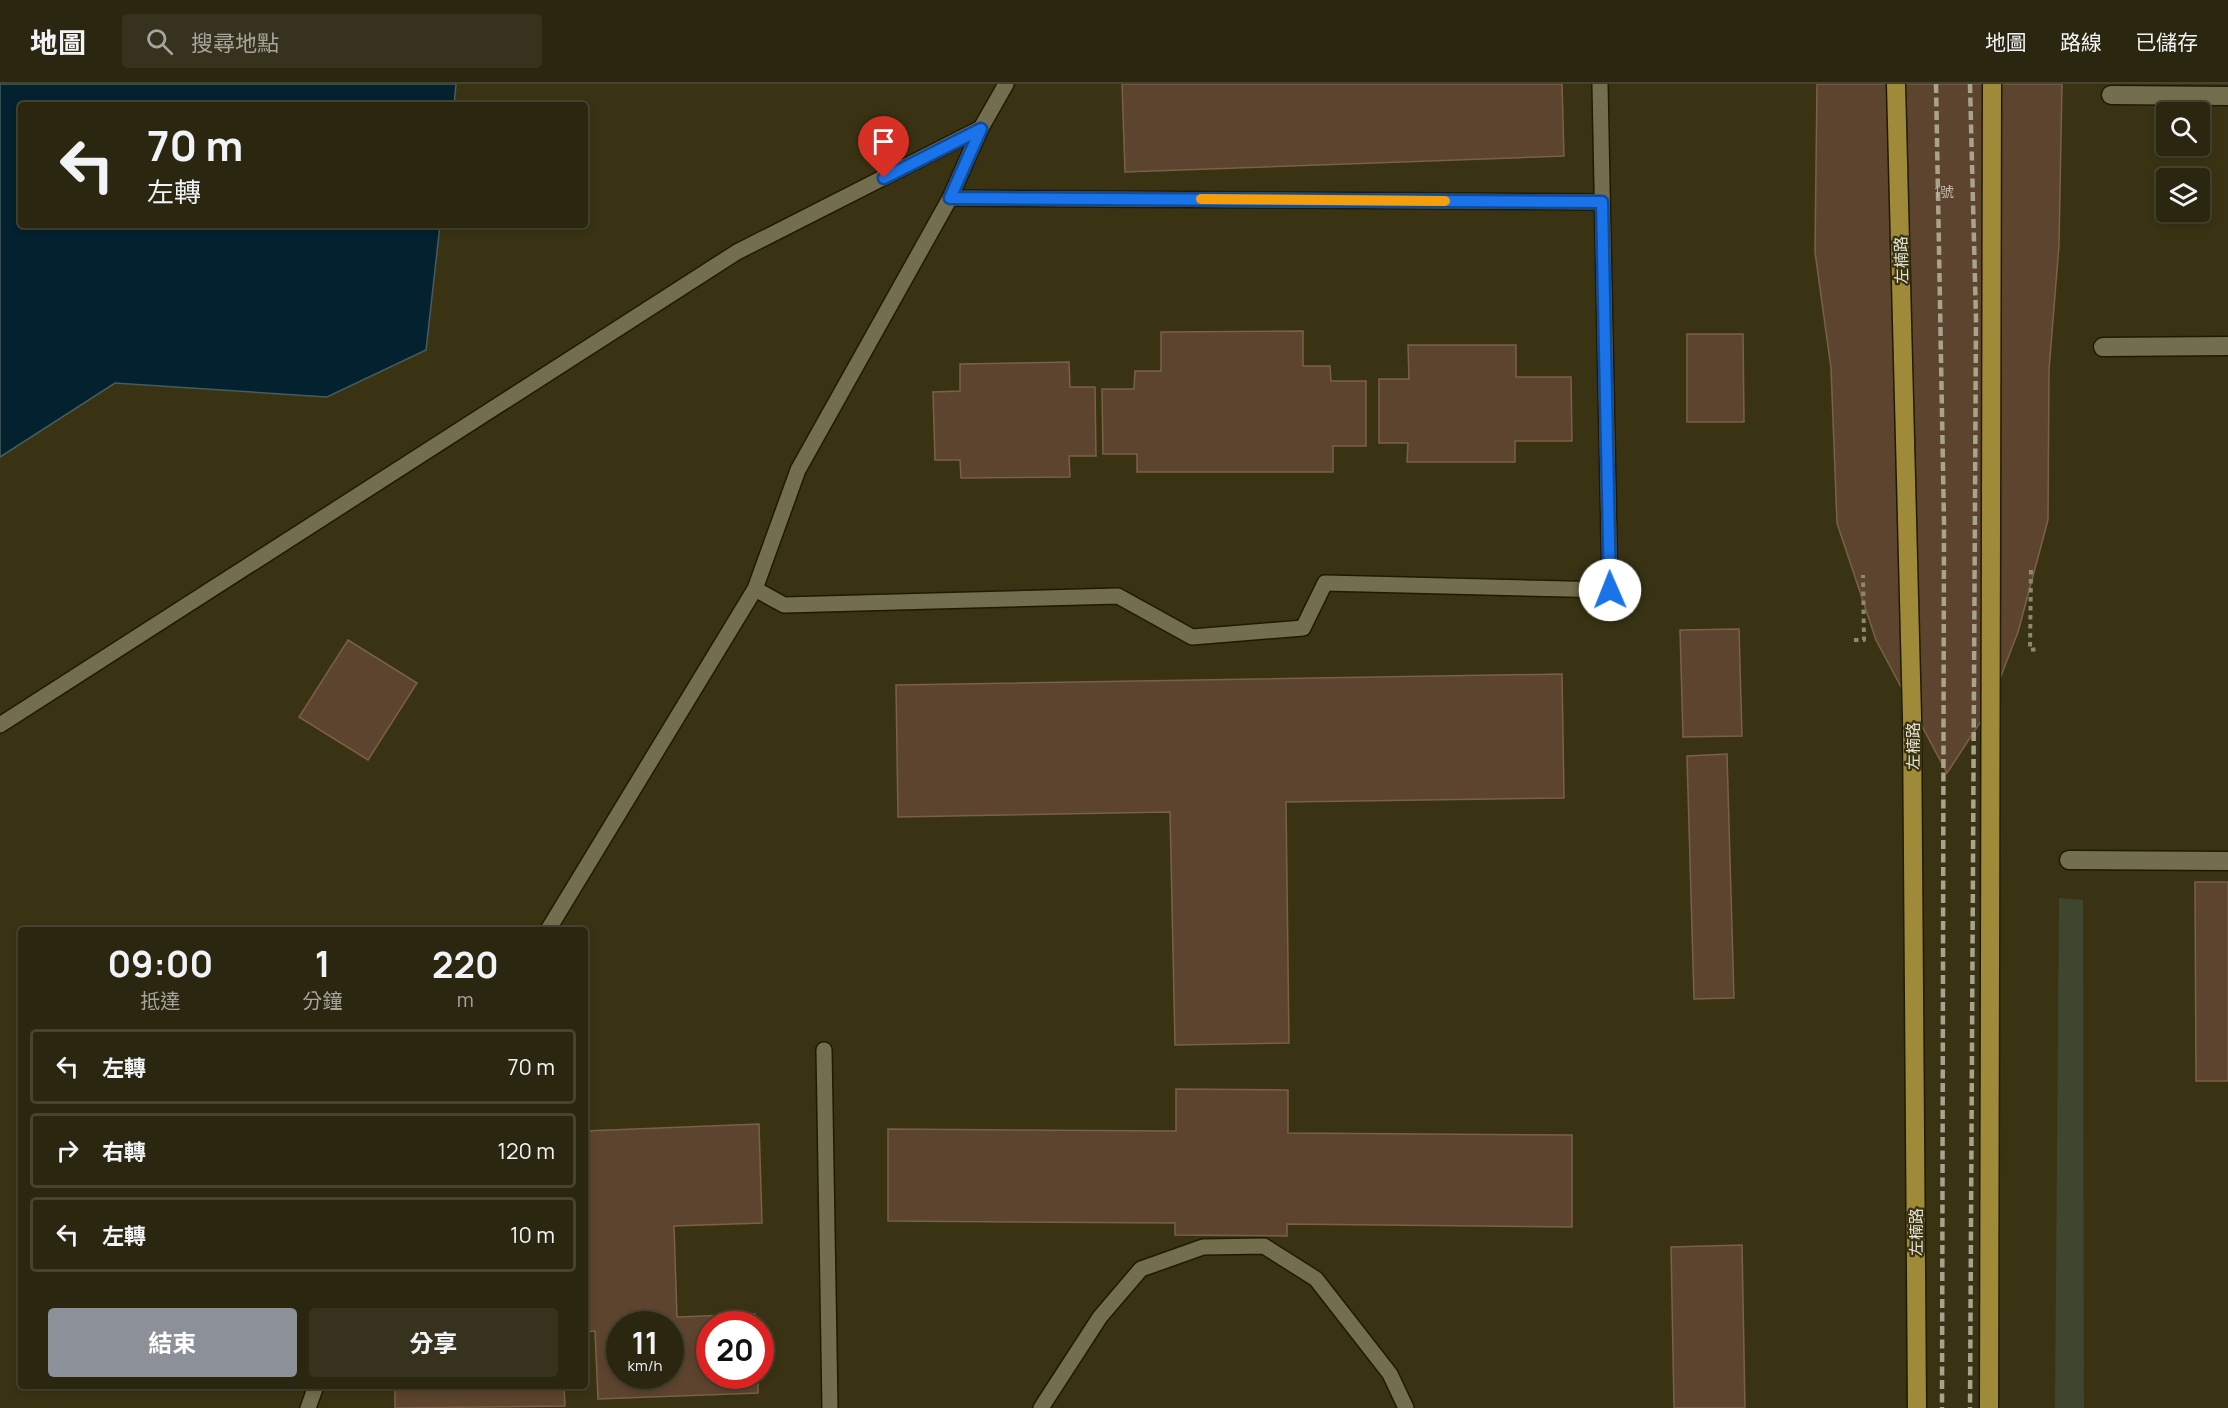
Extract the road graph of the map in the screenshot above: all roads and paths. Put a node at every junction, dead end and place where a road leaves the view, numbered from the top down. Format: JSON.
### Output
{"nodes":[{"id":1,"x":1006,"y":84,"type":"edge"},
{"id":2,"x":1600,"y":84,"type":"edge"},
{"id":3,"x":1896,"y":84,"type":"edge"},
{"id":4,"x":1992,"y":84,"type":"edge"},
{"id":5,"x":2111,"y":95,"type":"dead end"},
{"id":6,"x":2228,"y":96,"type":"edge"},
{"id":7,"x":981,"y":129,"type":"junction"},
{"id":8,"x":950,"y":198,"type":"junction"},
{"id":9,"x":1602,"y":202,"type":"junction"},
{"id":10,"x":2103,"y":346,"type":"dead end"},
{"id":11,"x":2228,"y":346,"type":"edge"},
{"id":12,"x":2031,"y":570,"type":"dead end"},
{"id":13,"x":1863,"y":575,"type":"dead end"},
{"id":14,"x":755,"y":589,"type":"junction"},
{"id":15,"x":1854,"y":640,"type":"dead end"},
{"id":16,"x":2038,"y":649,"type":"dead end"},
{"id":17,"x":0,"y":726,"type":"edge"},
{"id":18,"x":2069,"y":860,"type":"dead end"},
{"id":19,"x":2228,"y":861,"type":"edge"},
{"id":20,"x":550,"y":927,"type":"edge"},
{"id":21,"x":824,"y":1050,"type":"dead end"},
{"id":22,"x":315,"y":1389,"type":"edge"},
{"id":23,"x":308,"y":1408,"type":"edge"},
{"id":24,"x":830,"y":1408,"type":"edge"},
{"id":25,"x":1041,"y":1408,"type":"edge"},
{"id":26,"x":1406,"y":1408,"type":"edge"},
{"id":27,"x":1917,"y":1408,"type":"edge"},
{"id":28,"x":1989,"y":1408,"type":"edge"}],
"edges":[{"from":1,"to":7,"type":"lane"},
{"from":2,"to":9,"type":"lane"},
{"from":3,"to":27,"type":"main road","name":"左楠路"},
{"from":4,"to":28,"type":"main road"},
{"from":5,"to":6,"type":"street"},
{"from":7,"to":8,"type":"lane"},
{"from":7,"to":17,"type":"lane"},
{"from":8,"to":9,"type":"lane"},
{"from":8,"to":14,"type":"lane"},
{"from":9,"to":14,"type":"lane"},
{"from":10,"to":11,"type":"street"},
{"from":12,"to":16,"type":"path"},
{"from":13,"to":15,"type":"path"},
{"from":14,"to":20,"type":"lane"},
{"from":18,"to":19,"type":"street"},
{"from":21,"to":24,"type":"lane"},
{"from":22,"to":23,"type":"lane"},
{"from":25,"to":26,"type":"lane"}]}
